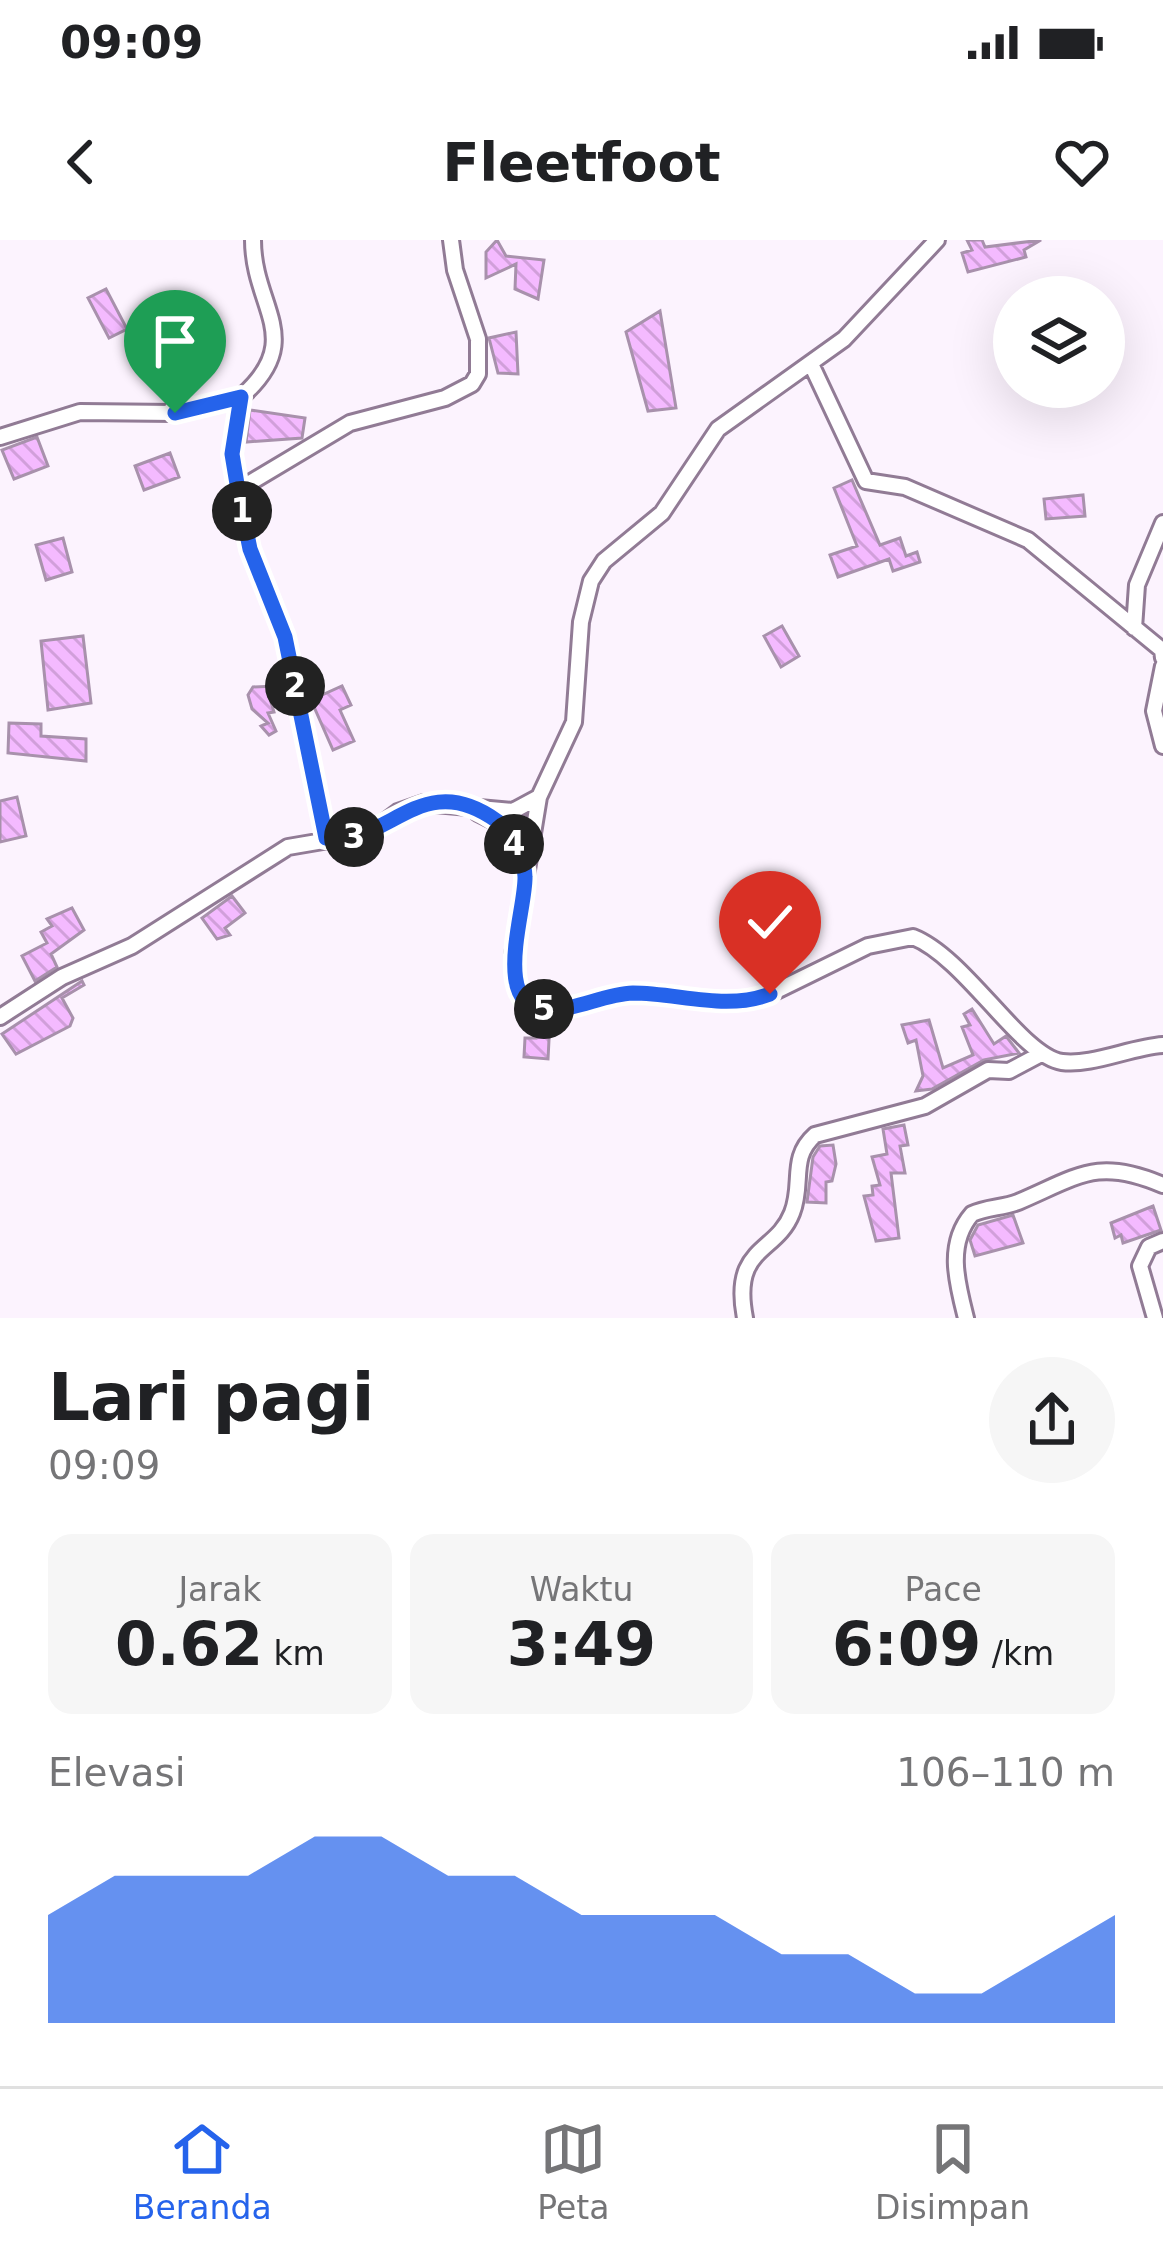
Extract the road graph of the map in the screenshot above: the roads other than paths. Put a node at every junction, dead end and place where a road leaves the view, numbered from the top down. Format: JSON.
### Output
{"nodes":[{"id":1,"x":253,"y":240,"type":"edge"},
{"id":2,"x":451,"y":240,"type":"edge"},
{"id":3,"x":937,"y":240,"type":"edge"},
{"id":4,"x":811,"y":364,"type":"junction"},
{"id":5,"x":241,"y":397,"type":"junction"},
{"id":6,"x":0,"y":437,"type":"edge"},
{"id":7,"x":238,"y":490,"type":"junction"},
{"id":8,"x":1163,"y":524,"type":"edge"},
{"id":9,"x":1134,"y":628,"type":"junction"},
{"id":10,"x":1163,"y":662,"type":"edge"},
{"id":11,"x":1163,"y":746,"type":"edge"},
{"id":12,"x":539,"y":797,"type":"junction"},
{"id":13,"x":463,"y":806,"type":"junction"},
{"id":14,"x":326,"y":838,"type":"junction"},
{"id":15,"x":526,"y":872,"type":"junction"},
{"id":16,"x":0,"y":1017,"type":"edge"},
{"id":17,"x":1163,"y":1045,"type":"edge"},
{"id":18,"x":1041,"y":1054,"type":"junction"},
{"id":19,"x":1163,"y":1185,"type":"edge"},
{"id":20,"x":1163,"y":1241,"type":"edge"},
{"id":21,"x":745,"y":1318,"type":"edge"},
{"id":22,"x":966,"y":1318,"type":"edge"},
{"id":23,"x":1155,"y":1318,"type":"edge"}],
"edges":[{"from":1,"to":5,"type":"street"},
{"from":2,"to":7,"type":"street"},
{"from":3,"to":4,"type":"street"},
{"from":4,"to":9,"type":"street"},
{"from":4,"to":12,"type":"street"},
{"from":5,"to":6,"type":"street"},
{"from":5,"to":7,"type":"street"},
{"from":7,"to":14,"type":"street"},
{"from":8,"to":9,"type":"street"},
{"from":9,"to":10,"type":"street"},
{"from":10,"to":11,"type":"street"},
{"from":12,"to":13,"type":"street"},
{"from":12,"to":15,"type":"street"},
{"from":13,"to":14,"type":"street"},
{"from":13,"to":15,"type":"street"},
{"from":14,"to":16,"type":"street"},
{"from":15,"to":18,"type":"street"},
{"from":17,"to":18,"type":"street"},
{"from":18,"to":21,"type":"street"},
{"from":19,"to":22,"type":"street"},
{"from":20,"to":23,"type":"street"}]}
